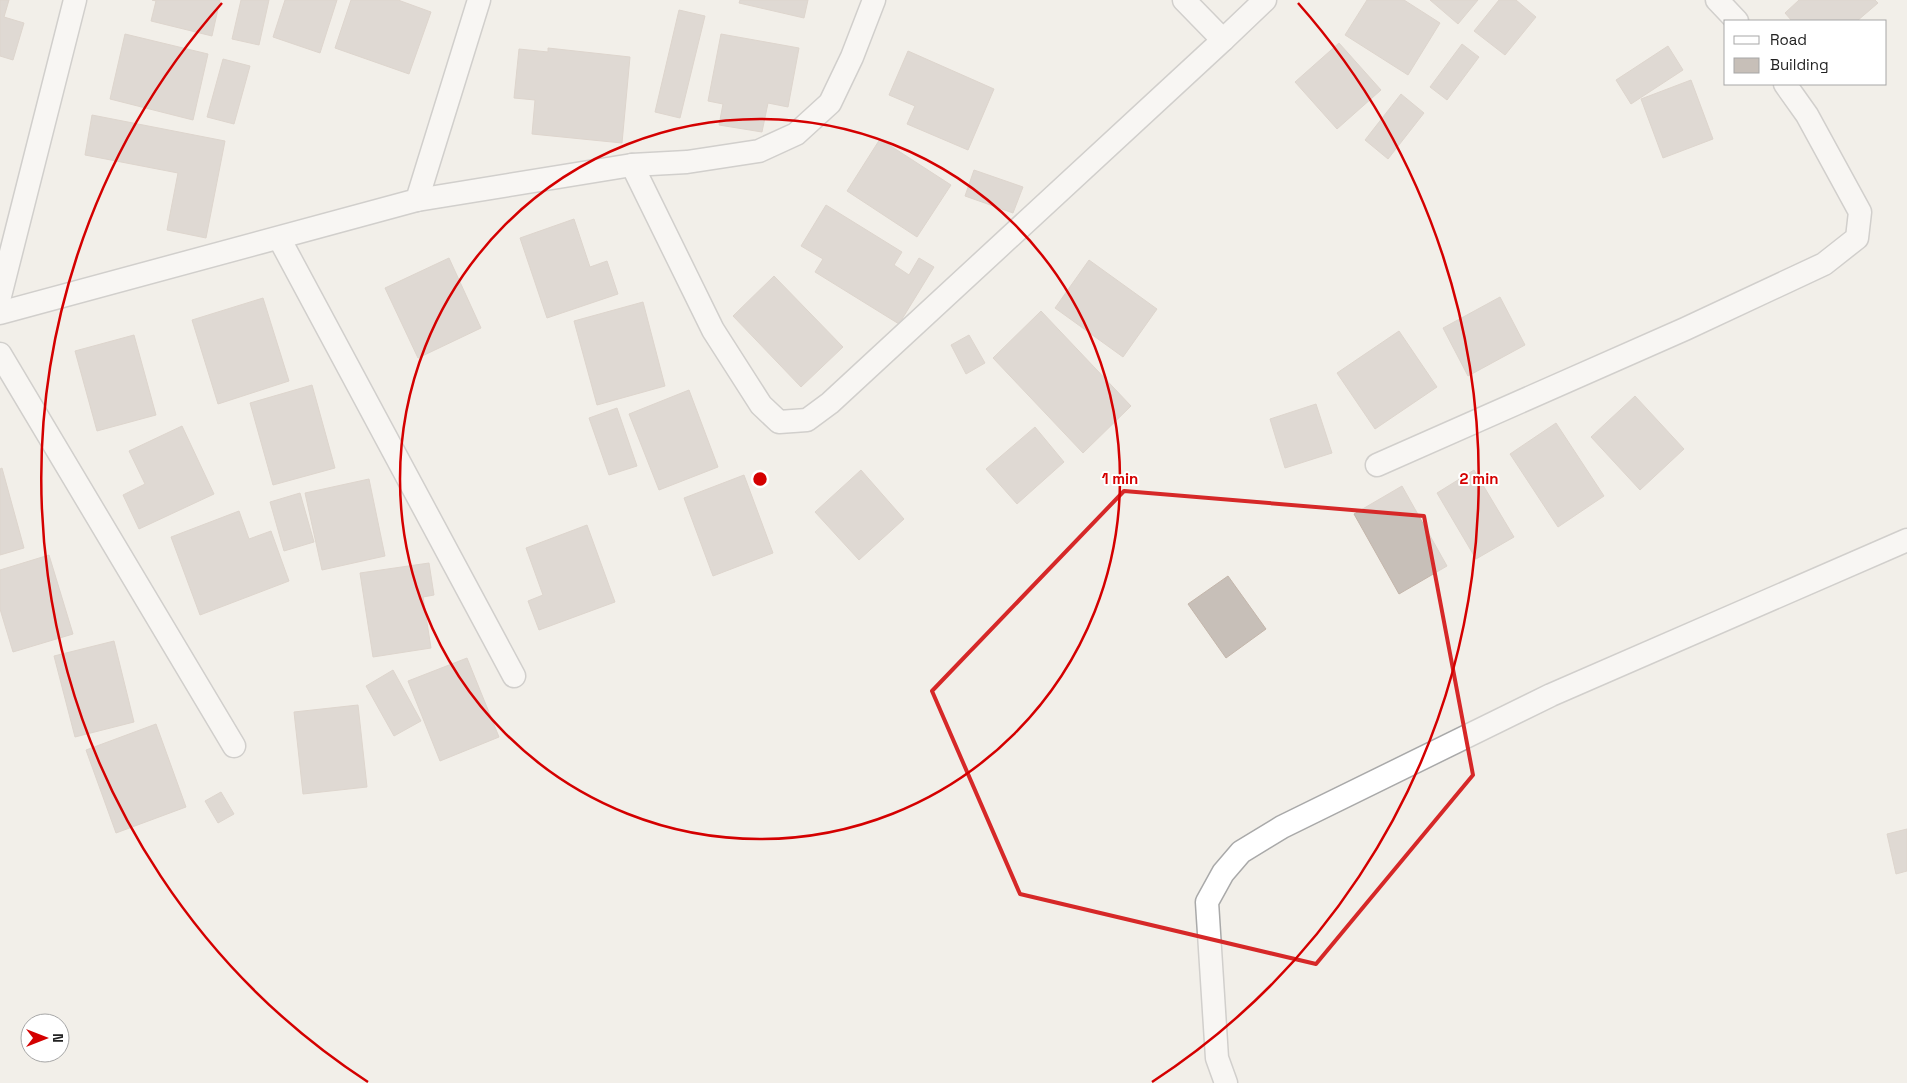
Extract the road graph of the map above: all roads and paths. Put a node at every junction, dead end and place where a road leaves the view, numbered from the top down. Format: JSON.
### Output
{"nodes":[{"id":1,"x":75,"y":0,"type":"edge"},
{"id":2,"x":479,"y":0,"type":"edge"},
{"id":3,"x":874,"y":0,"type":"edge"},
{"id":4,"x":1184,"y":0,"type":"edge"},
{"id":5,"x":1265,"y":0,"type":"edge"},
{"id":6,"x":1717,"y":0,"type":"edge"},
{"id":7,"x":1736,"y":20,"type":"edge"},
{"id":8,"x":1223,"y":40,"type":"junction"},
{"id":9,"x":1786,"y":85,"type":"edge"},
{"id":10,"x":632,"y":165,"type":"junction"},
{"id":11,"x":417,"y":200,"type":"junction"},
{"id":12,"x":279,"y":238,"type":"junction"},
{"id":13,"x":0,"y":296,"type":"edge"},
{"id":14,"x":0,"y":314,"type":"edge"},
{"id":15,"x":0,"y":354,"type":"edge"},
{"id":16,"x":1377,"y":464,"type":"dead end"},
{"id":17,"x":1907,"y":540,"type":"edge"},
{"id":18,"x":514,"y":676,"type":"dead end"},
{"id":19,"x":234,"y":746,"type":"dead end"},
{"id":20,"x":1226,"y":1083,"type":"edge"}],
"edges":[{"from":1,"to":13,"type":"street"},
{"from":2,"to":11,"type":"street"},
{"from":3,"to":10,"type":"street"},
{"from":4,"to":8,"type":"street"},
{"from":5,"to":8,"type":"street"},
{"from":6,"to":7,"type":"street"},
{"from":8,"to":10,"type":"street"},
{"from":9,"to":16,"type":"street"},
{"from":10,"to":11,"type":"street"},
{"from":11,"to":12,"type":"street"},
{"from":12,"to":14,"type":"street"},
{"from":12,"to":18,"type":"street"},
{"from":15,"to":19,"type":"street"},
{"from":17,"to":20,"type":"street"}]}
